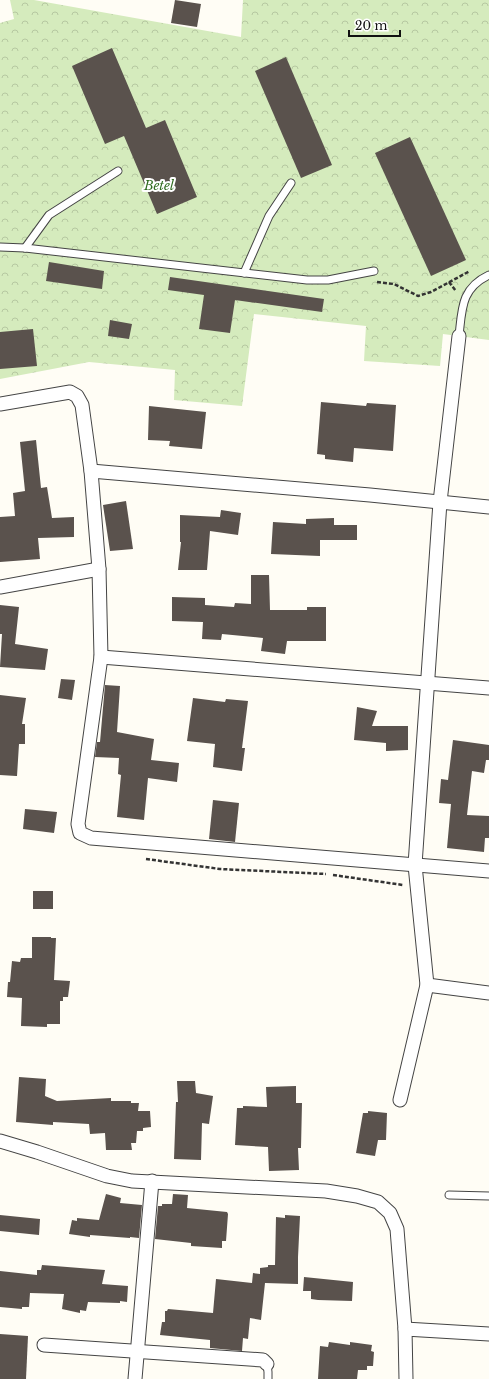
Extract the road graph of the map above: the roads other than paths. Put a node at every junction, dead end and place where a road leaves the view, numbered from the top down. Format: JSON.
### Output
{"nodes":[{"id":1,"x":118,"y":171,"type":"dead end"},
{"id":2,"x":291,"y":183,"type":"dead end"},
{"id":3,"x":0,"y":247,"type":"edge"},
{"id":4,"x":25,"y":248,"type":"junction"},
{"id":5,"x":374,"y":271,"type":"dead end"},
{"id":6,"x":244,"y":273,"type":"junction"},
{"id":7,"x":489,"y":275,"type":"edge"},
{"id":8,"x":459,"y":336,"type":"joint"},
{"id":9,"x":0,"y":404,"type":"edge"},
{"id":10,"x":91,"y":471,"type":"junction"},
{"id":11,"x":440,"y":502,"type":"junction"},
{"id":12,"x":489,"y":507,"type":"edge"},
{"id":13,"x":99,"y":569,"type":"junction"},
{"id":14,"x":0,"y":587,"type":"edge"},
{"id":15,"x":101,"y":657,"type":"junction"},
{"id":16,"x":427,"y":683,"type":"junction"},
{"id":17,"x":489,"y":688,"type":"edge"},
{"id":18,"x":415,"y":865,"type":"junction"},
{"id":19,"x":489,"y":871,"type":"edge"},
{"id":20,"x":427,"y":985,"type":"junction"},
{"id":21,"x":489,"y":993,"type":"edge"},
{"id":22,"x":400,"y":1100,"type":"dead end"},
{"id":23,"x":0,"y":1141,"type":"edge"},
{"id":24,"x":152,"y":1181,"type":"junction"},
{"id":25,"x":449,"y":1195,"type":"dead end"},
{"id":26,"x":489,"y":1196,"type":"edge"},
{"id":27,"x":405,"y":1329,"type":"junction"},
{"id":28,"x":489,"y":1334,"type":"edge"},
{"id":29,"x":44,"y":1345,"type":"dead end"},
{"id":30,"x":138,"y":1352,"type":"junction"},
{"id":31,"x":266,"y":1364,"type":"joint"},
{"id":32,"x":135,"y":1379,"type":"edge"},
{"id":33,"x":268,"y":1379,"type":"edge"},
{"id":34,"x":406,"y":1379,"type":"edge"}],
"edges":[{"from":1,"to":4,"type":"lane"},
{"from":2,"to":6,"type":"lane"},
{"from":3,"to":4,"type":"lane"},
{"from":4,"to":6,"type":"lane"},
{"from":5,"to":6,"type":"lane"},
{"from":7,"to":8,"type":"lane"},
{"from":8,"to":11,"type":"street"},
{"from":9,"to":10,"type":"street"},
{"from":10,"to":11,"type":"street"},
{"from":10,"to":13,"type":"street"},
{"from":11,"to":12,"type":"street"},
{"from":11,"to":16,"type":"street"},
{"from":13,"to":14,"type":"street"},
{"from":13,"to":15,"type":"street"},
{"from":15,"to":16,"type":"street"},
{"from":15,"to":18,"type":"street"},
{"from":16,"to":17,"type":"street"},
{"from":16,"to":18,"type":"street"},
{"from":18,"to":19,"type":"street"},
{"from":18,"to":20,"type":"street"},
{"from":20,"to":21,"type":"street"},
{"from":20,"to":22,"type":"street"},
{"from":23,"to":24,"type":"street"},
{"from":24,"to":27,"type":"street"},
{"from":24,"to":30,"type":"street"},
{"from":25,"to":26,"type":"lane"},
{"from":27,"to":28,"type":"street"},
{"from":27,"to":34,"type":"street"},
{"from":29,"to":30,"type":"street"},
{"from":30,"to":31,"type":"street"},
{"from":30,"to":32,"type":"street"},
{"from":31,"to":33,"type":"lane"}]}
